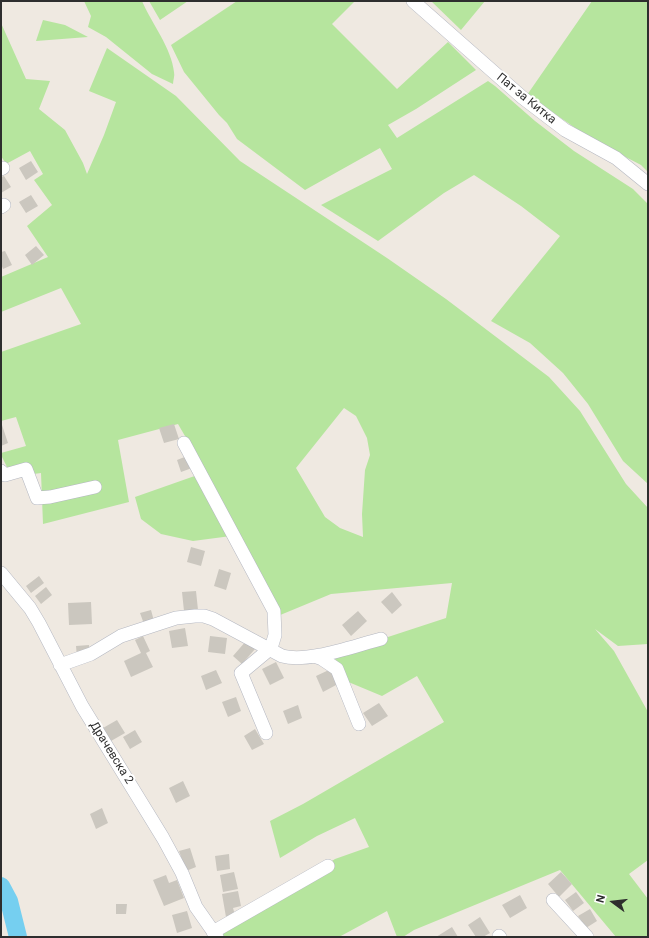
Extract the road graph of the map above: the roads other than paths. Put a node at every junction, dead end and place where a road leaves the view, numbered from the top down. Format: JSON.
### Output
{"nodes":[{"id":1,"x":413,"y":1,"type":"edge"},
{"id":2,"x":648,"y":184,"type":"edge"},
{"id":3,"x":184,"y":443,"type":"dead end"},
{"id":4,"x":1,"y":471,"type":"edge"},
{"id":5,"x":96,"y":487,"type":"dead end"},
{"id":6,"x":1,"y":572,"type":"edge"},
{"id":7,"x":381,"y":639,"type":"dead end"},
{"id":8,"x":271,"y":648,"type":"junction"},
{"id":9,"x":314,"y":656,"type":"junction"},
{"id":10,"x":60,"y":665,"type":"junction"},
{"id":11,"x":359,"y":724,"type":"dead end"},
{"id":12,"x":266,"y":733,"type":"dead end"},
{"id":13,"x":328,"y":866,"type":"dead end"},
{"id":14,"x":553,"y":900,"type":"dead end"},
{"id":15,"x":215,"y":934,"type":"edge"},
{"id":16,"x":587,"y":937,"type":"edge"}],
"edges":[{"from":1,"to":2,"type":"street","name":"Пат за Китка"},
{"from":3,"to":8,"type":"street"},
{"from":4,"to":5,"type":"street"},
{"from":6,"to":10,"type":"street","name":"Драчевска 2"},
{"from":7,"to":9,"type":"street"},
{"from":8,"to":9,"type":"street"},
{"from":8,"to":10,"type":"street"},
{"from":8,"to":12,"type":"street"},
{"from":9,"to":11,"type":"street"},
{"from":10,"to":15,"type":"street","name":"Драчевска 2"},
{"from":13,"to":15,"type":"street"},
{"from":14,"to":16,"type":"street"}]}
